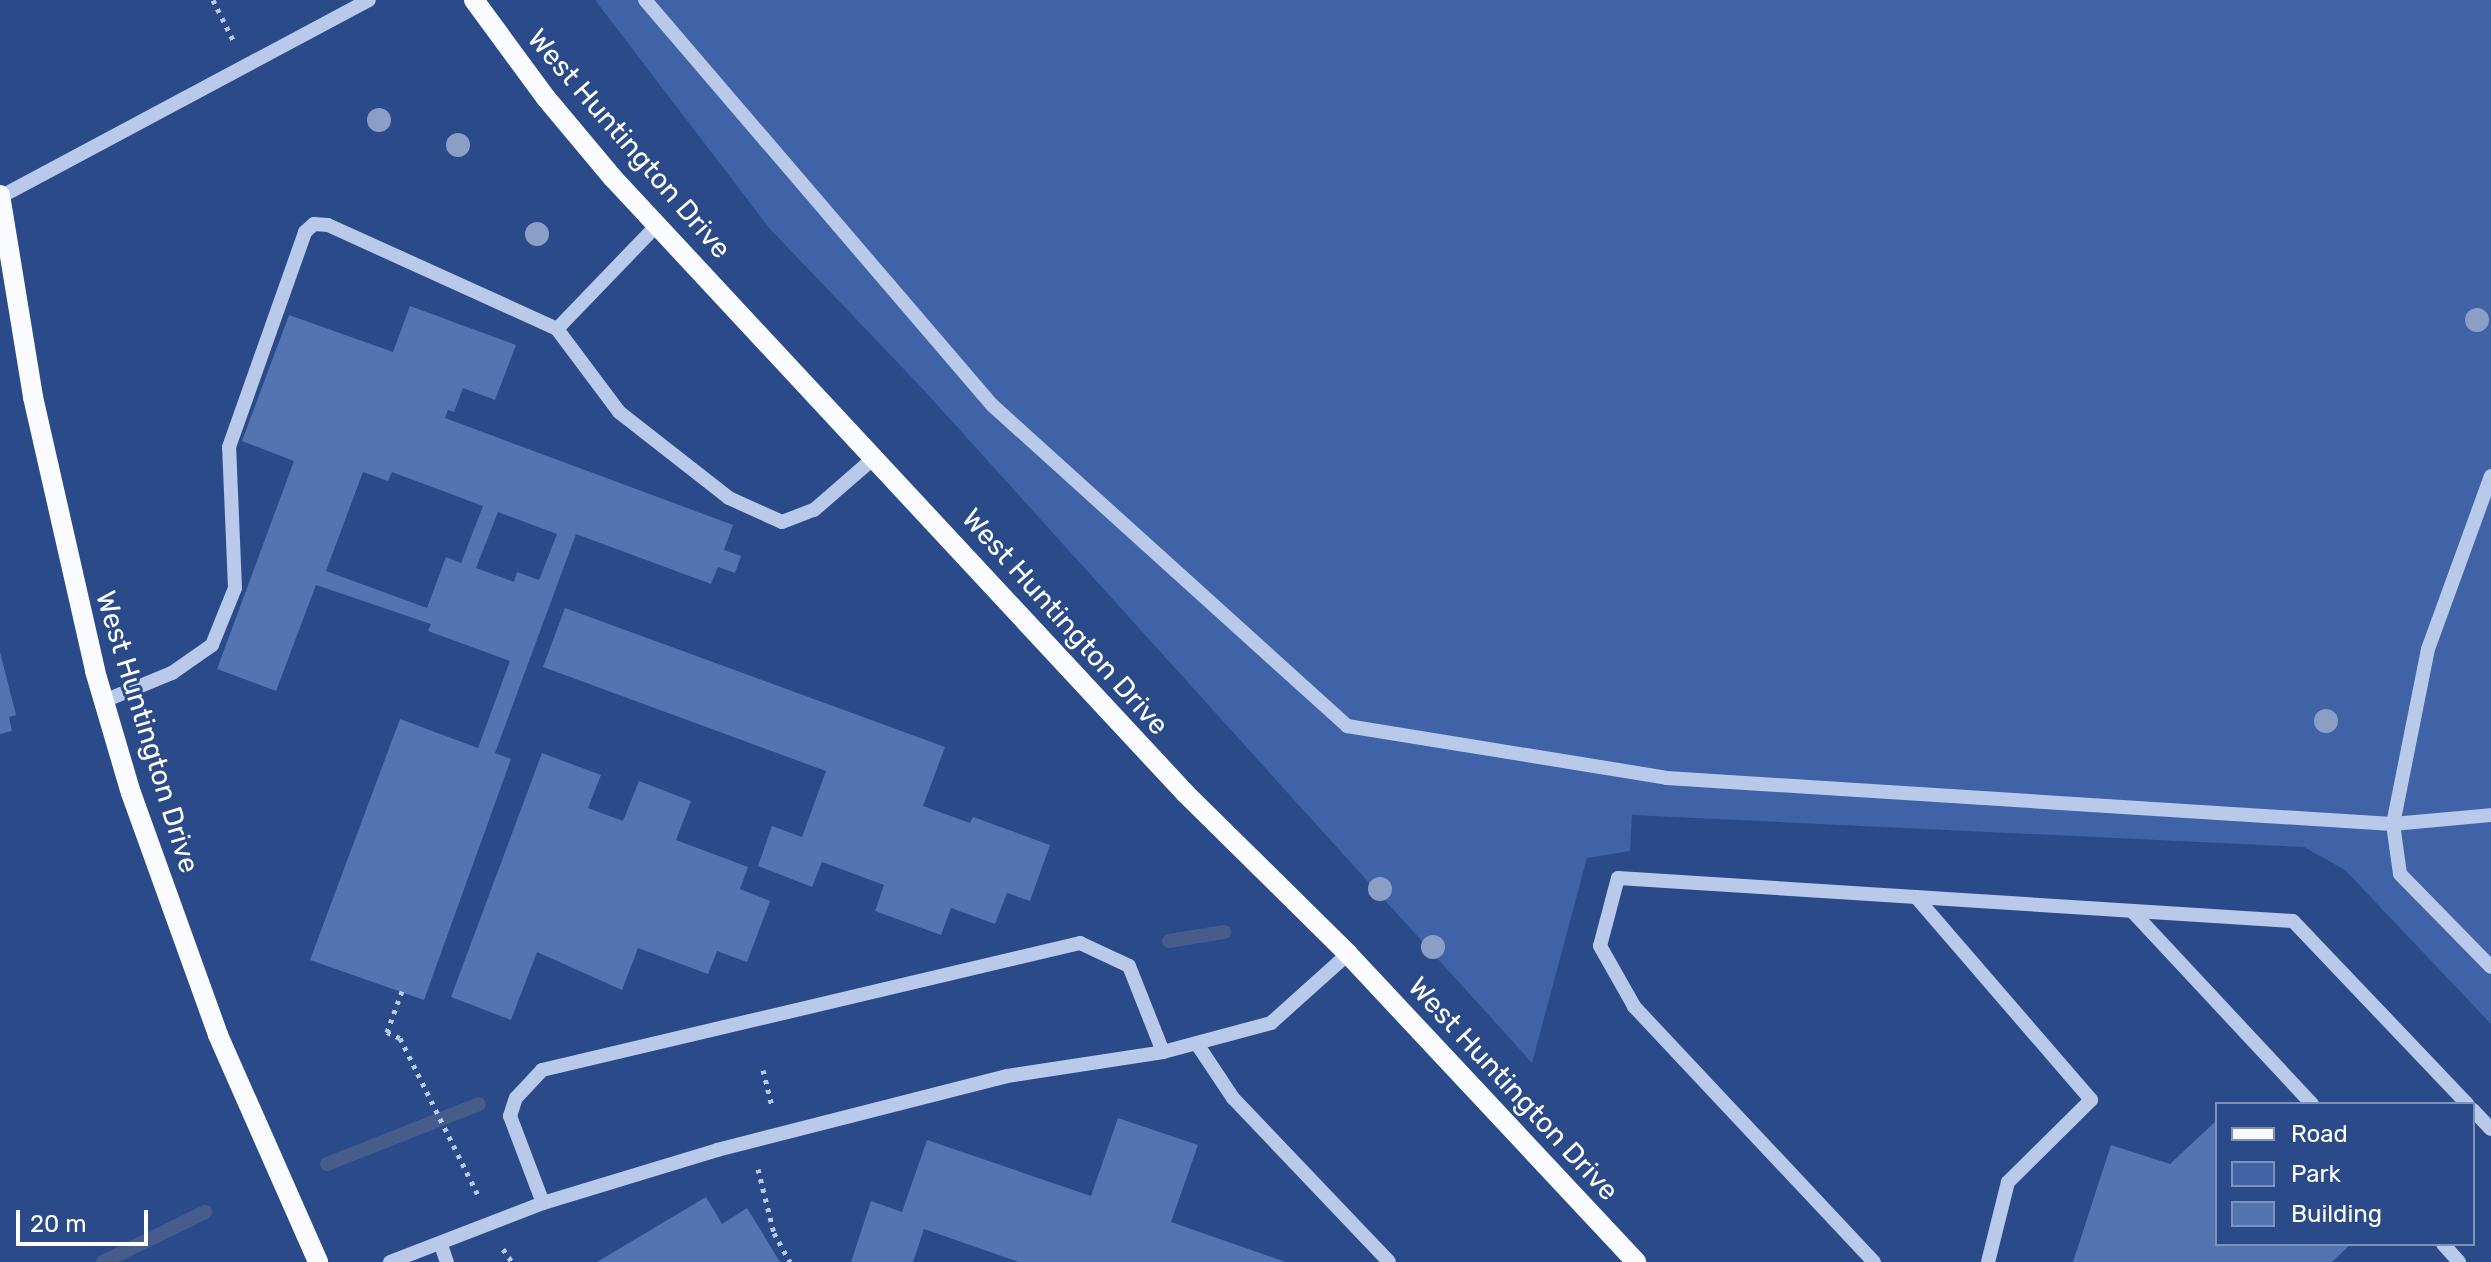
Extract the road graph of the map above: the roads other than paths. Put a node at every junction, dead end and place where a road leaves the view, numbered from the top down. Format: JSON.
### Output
{"nodes":[{"id":1,"x":369,"y":0,"type":"edge"},
{"id":2,"x":474,"y":0,"type":"edge"},
{"id":3,"x":645,"y":0,"type":"edge"},
{"id":4,"x":0,"y":196,"type":"edge"},
{"id":5,"x":657,"y":225,"type":"junction"},
{"id":6,"x":7,"y":297,"type":"edge"},
{"id":7,"x":557,"y":329,"type":"junction"},
{"id":8,"x":875,"y":457,"type":"junction"},
{"id":9,"x":2491,"y":476,"type":"edge"},
{"id":10,"x":104,"y":701,"type":"junction"},
{"id":11,"x":2491,"y":815,"type":"edge"},
{"id":12,"x":2393,"y":824,"type":"junction"},
{"id":13,"x":1916,"y":897,"type":"junction"},
{"id":14,"x":2132,"y":911,"type":"junction"},
{"id":15,"x":1348,"y":954,"type":"junction"},
{"id":16,"x":2491,"y":967,"type":"edge"},
{"id":17,"x":1197,"y":1044,"type":"junction"},
{"id":18,"x":1163,"y":1052,"type":"junction"},
{"id":19,"x":2310,"y":1102,"type":"edge"},
{"id":20,"x":2465,"y":1102,"type":"edge"},
{"id":21,"x":2475,"y":1112,"type":"edge"},
{"id":22,"x":2491,"y":1129,"type":"edge"},
{"id":23,"x":543,"y":1203,"type":"junction"},
{"id":24,"x":441,"y":1245,"type":"junction"},
{"id":25,"x":2445,"y":1246,"type":"edge"},
{"id":26,"x":318,"y":1262,"type":"edge"},
{"id":27,"x":390,"y":1262,"type":"edge"},
{"id":28,"x":447,"y":1262,"type":"edge"},
{"id":29,"x":1389,"y":1262,"type":"edge"},
{"id":30,"x":1636,"y":1262,"type":"edge"},
{"id":31,"x":1874,"y":1262,"type":"edge"},
{"id":32,"x":1988,"y":1262,"type":"edge"},
{"id":33,"x":2459,"y":1262,"type":"edge"}],
"edges":[{"from":1,"to":4,"type":"lane"},
{"from":2,"to":5,"type":"main road","name":"West Huntington Drive"},
{"from":3,"to":12,"type":"lane"},
{"from":4,"to":6,"type":"main road","name":"West Huntington Drive"},
{"from":5,"to":7,"type":"lane"},
{"from":5,"to":8,"type":"main road","name":"West Huntington Drive"},
{"from":6,"to":10,"type":"main road","name":"West Huntington Drive"},
{"from":7,"to":8,"type":"lane"},
{"from":7,"to":10,"type":"lane"},
{"from":8,"to":15,"type":"main road","name":"West Huntington Drive"},
{"from":9,"to":12,"type":"lane"},
{"from":10,"to":26,"type":"main road","name":"West Huntington Drive"},
{"from":11,"to":12,"type":"lane"},
{"from":12,"to":16,"type":"lane"},
{"from":13,"to":14,"type":"lane"},
{"from":13,"to":31,"type":"lane"},
{"from":13,"to":32,"type":"lane"},
{"from":14,"to":19,"type":"lane"},
{"from":14,"to":20,"type":"lane"},
{"from":15,"to":17,"type":"lane"},
{"from":15,"to":30,"type":"main road","name":"West Huntington Drive"},
{"from":17,"to":18,"type":"lane"},
{"from":17,"to":29,"type":"lane"},
{"from":18,"to":23,"type":"lane"},
{"from":18,"to":23,"type":"lane"},
{"from":21,"to":22,"type":"lane"},
{"from":23,"to":24,"type":"lane"},
{"from":24,"to":27,"type":"lane"},
{"from":24,"to":28,"type":"lane"},
{"from":25,"to":33,"type":"lane"}]}
